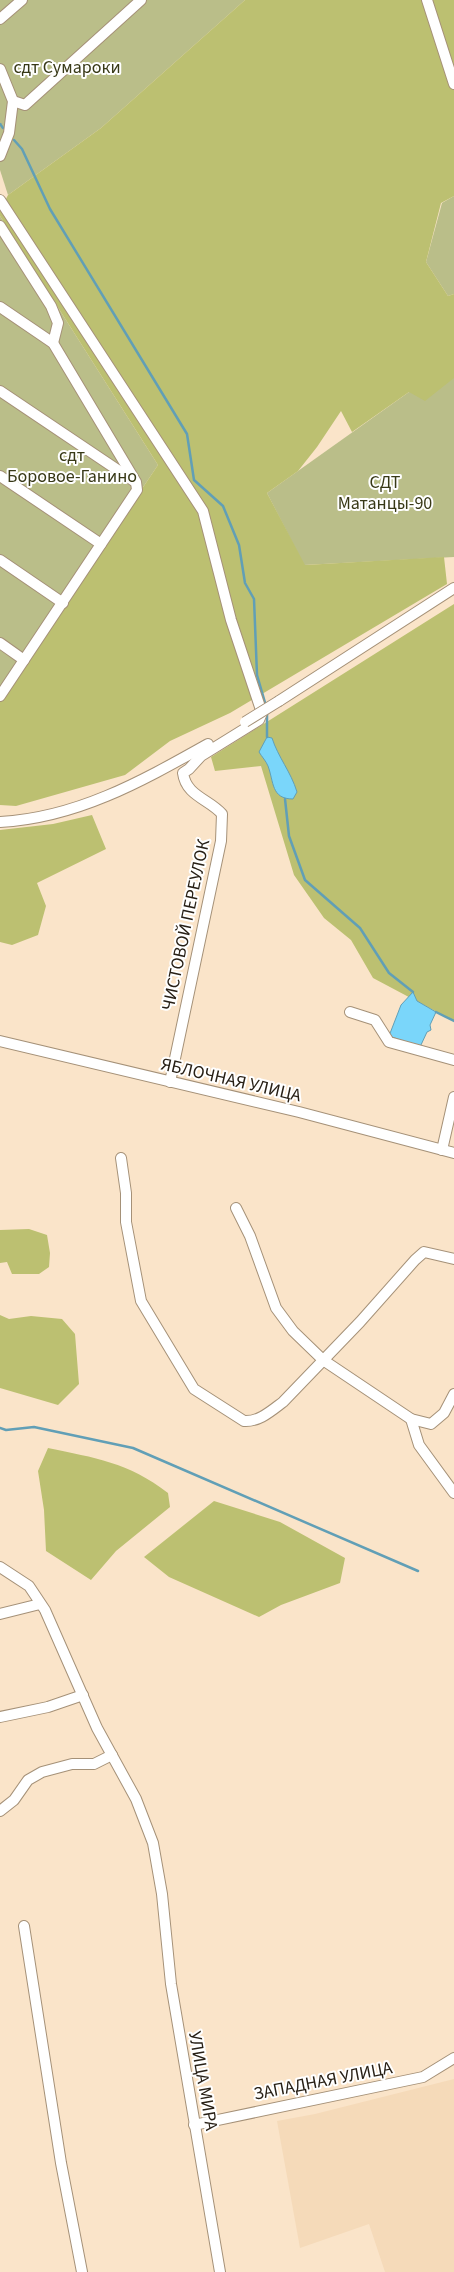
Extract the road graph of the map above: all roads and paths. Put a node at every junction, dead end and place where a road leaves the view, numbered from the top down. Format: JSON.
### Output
{"nodes":[{"id":1,"x":22,"y":0,"type":"edge"},
{"id":2,"x":141,"y":0,"type":"edge"},
{"id":3,"x":427,"y":0,"type":"edge"},
{"id":4,"x":0,"y":20,"type":"edge"},
{"id":5,"x":0,"y":69,"type":"edge"},
{"id":6,"x":454,"y":84,"type":"edge"},
{"id":7,"x":13,"y":101,"type":"junction"},
{"id":8,"x":0,"y":156,"type":"edge"},
{"id":9,"x":0,"y":200,"type":"edge"},
{"id":10,"x":0,"y":226,"type":"edge"},
{"id":11,"x":0,"y":308,"type":"edge"},
{"id":12,"x":53,"y":343,"type":"junction"},
{"id":13,"x":0,"y":391,"type":"edge"},
{"id":14,"x":0,"y":476,"type":"edge"},
{"id":15,"x":136,"y":482,"type":"junction"},
{"id":16,"x":101,"y":544,"type":"junction"},
{"id":17,"x":0,"y":560,"type":"edge"},
{"id":18,"x":454,"y":588,"type":"edge"},
{"id":19,"x":63,"y":602,"type":"junction"},
{"id":20,"x":0,"y":644,"type":"edge"},
{"id":21,"x":24,"y":660,"type":"junction"},
{"id":22,"x":0,"y":696,"type":"edge"},
{"id":23,"x":0,"y":822,"type":"edge"},
{"id":24,"x":350,"y":1012,"type":"dead end"},
{"id":25,"x":0,"y":1041,"type":"edge"},
{"id":26,"x":454,"y":1060,"type":"edge"},
{"id":27,"x":170,"y":1082,"type":"junction"},
{"id":28,"x":454,"y":1097,"type":"edge"},
{"id":29,"x":442,"y":1150,"type":"junction"},
{"id":30,"x":454,"y":1153,"type":"edge"},
{"id":31,"x":121,"y":1158,"type":"dead end"},
{"id":32,"x":236,"y":1208,"type":"dead end"},
{"id":33,"x":454,"y":1260,"type":"edge"},
{"id":34,"x":323,"y":1360,"type":"junction"},
{"id":35,"x":454,"y":1394,"type":"edge"},
{"id":36,"x":411,"y":1419,"type":"junction"},
{"id":37,"x":454,"y":1493,"type":"edge"},
{"id":38,"x":0,"y":1567,"type":"edge"},
{"id":39,"x":40,"y":1604,"type":"junction"},
{"id":40,"x":0,"y":1614,"type":"edge"},
{"id":41,"x":83,"y":1695,"type":"junction"},
{"id":42,"x":0,"y":1718,"type":"edge"},
{"id":43,"x":112,"y":1756,"type":"junction"},
{"id":44,"x":0,"y":1811,"type":"edge"},
{"id":45,"x":24,"y":1926,"type":"dead end"},
{"id":46,"x":454,"y":2058,"type":"edge"},
{"id":47,"x":194,"y":2125,"type":"junction"},
{"id":48,"x":82,"y":2272,"type":"edge"},
{"id":49,"x":220,"y":2272,"type":"edge"}],
"edges":[{"from":1,"to":4,"type":"street"},
{"from":2,"to":7,"type":"street"},
{"from":3,"to":6,"type":"street"},
{"from":5,"to":7,"type":"street"},
{"from":7,"to":8,"type":"street"},
{"from":9,"to":27,"type":"street","name":"ЧИСТОВОЙ ПЕРЕУЛОК"},
{"from":10,"to":12,"type":"street"},
{"from":11,"to":12,"type":"street"},
{"from":12,"to":15,"type":"street"},
{"from":13,"to":15,"type":"street"},
{"from":14,"to":16,"type":"street"},
{"from":15,"to":16,"type":"street"},
{"from":16,"to":19,"type":"street"},
{"from":17,"to":19,"type":"street"},
{"from":18,"to":23,"type":"street","bridge":true},
{"from":19,"to":21,"type":"street"},
{"from":20,"to":21,"type":"street"},
{"from":21,"to":22,"type":"street"},
{"from":24,"to":26,"type":"street"},
{"from":25,"to":27,"type":"street","name":"ЯБЛОЧНАЯ УЛИЦА"},
{"from":27,"to":29,"type":"street","name":"ЯБЛОЧНАЯ УЛИЦА"},
{"from":28,"to":29,"type":"street"},
{"from":29,"to":30,"type":"street","name":"ЯБЛОЧНАЯ УЛИЦА"},
{"from":31,"to":34,"type":"street"},
{"from":32,"to":34,"type":"street"},
{"from":33,"to":34,"type":"street"},
{"from":34,"to":36,"type":"street"},
{"from":35,"to":36,"type":"street"},
{"from":36,"to":37,"type":"street"},
{"from":38,"to":39,"type":"street","name":"УЛИЦА МИРА"},
{"from":39,"to":40,"type":"street"},
{"from":39,"to":41,"type":"street","name":"УЛИЦА МИРА"},
{"from":41,"to":42,"type":"street"},
{"from":41,"to":43,"type":"street","name":"УЛИЦА МИРА"},
{"from":43,"to":44,"type":"street"},
{"from":43,"to":47,"type":"street","name":"УЛИЦА МИРА"},
{"from":45,"to":48,"type":"street"},
{"from":46,"to":47,"type":"street","name":"ЗАПАДНАЯ УЛИЦА"},
{"from":47,"to":49,"type":"street","name":"УЛИЦА МИРА"}]}
